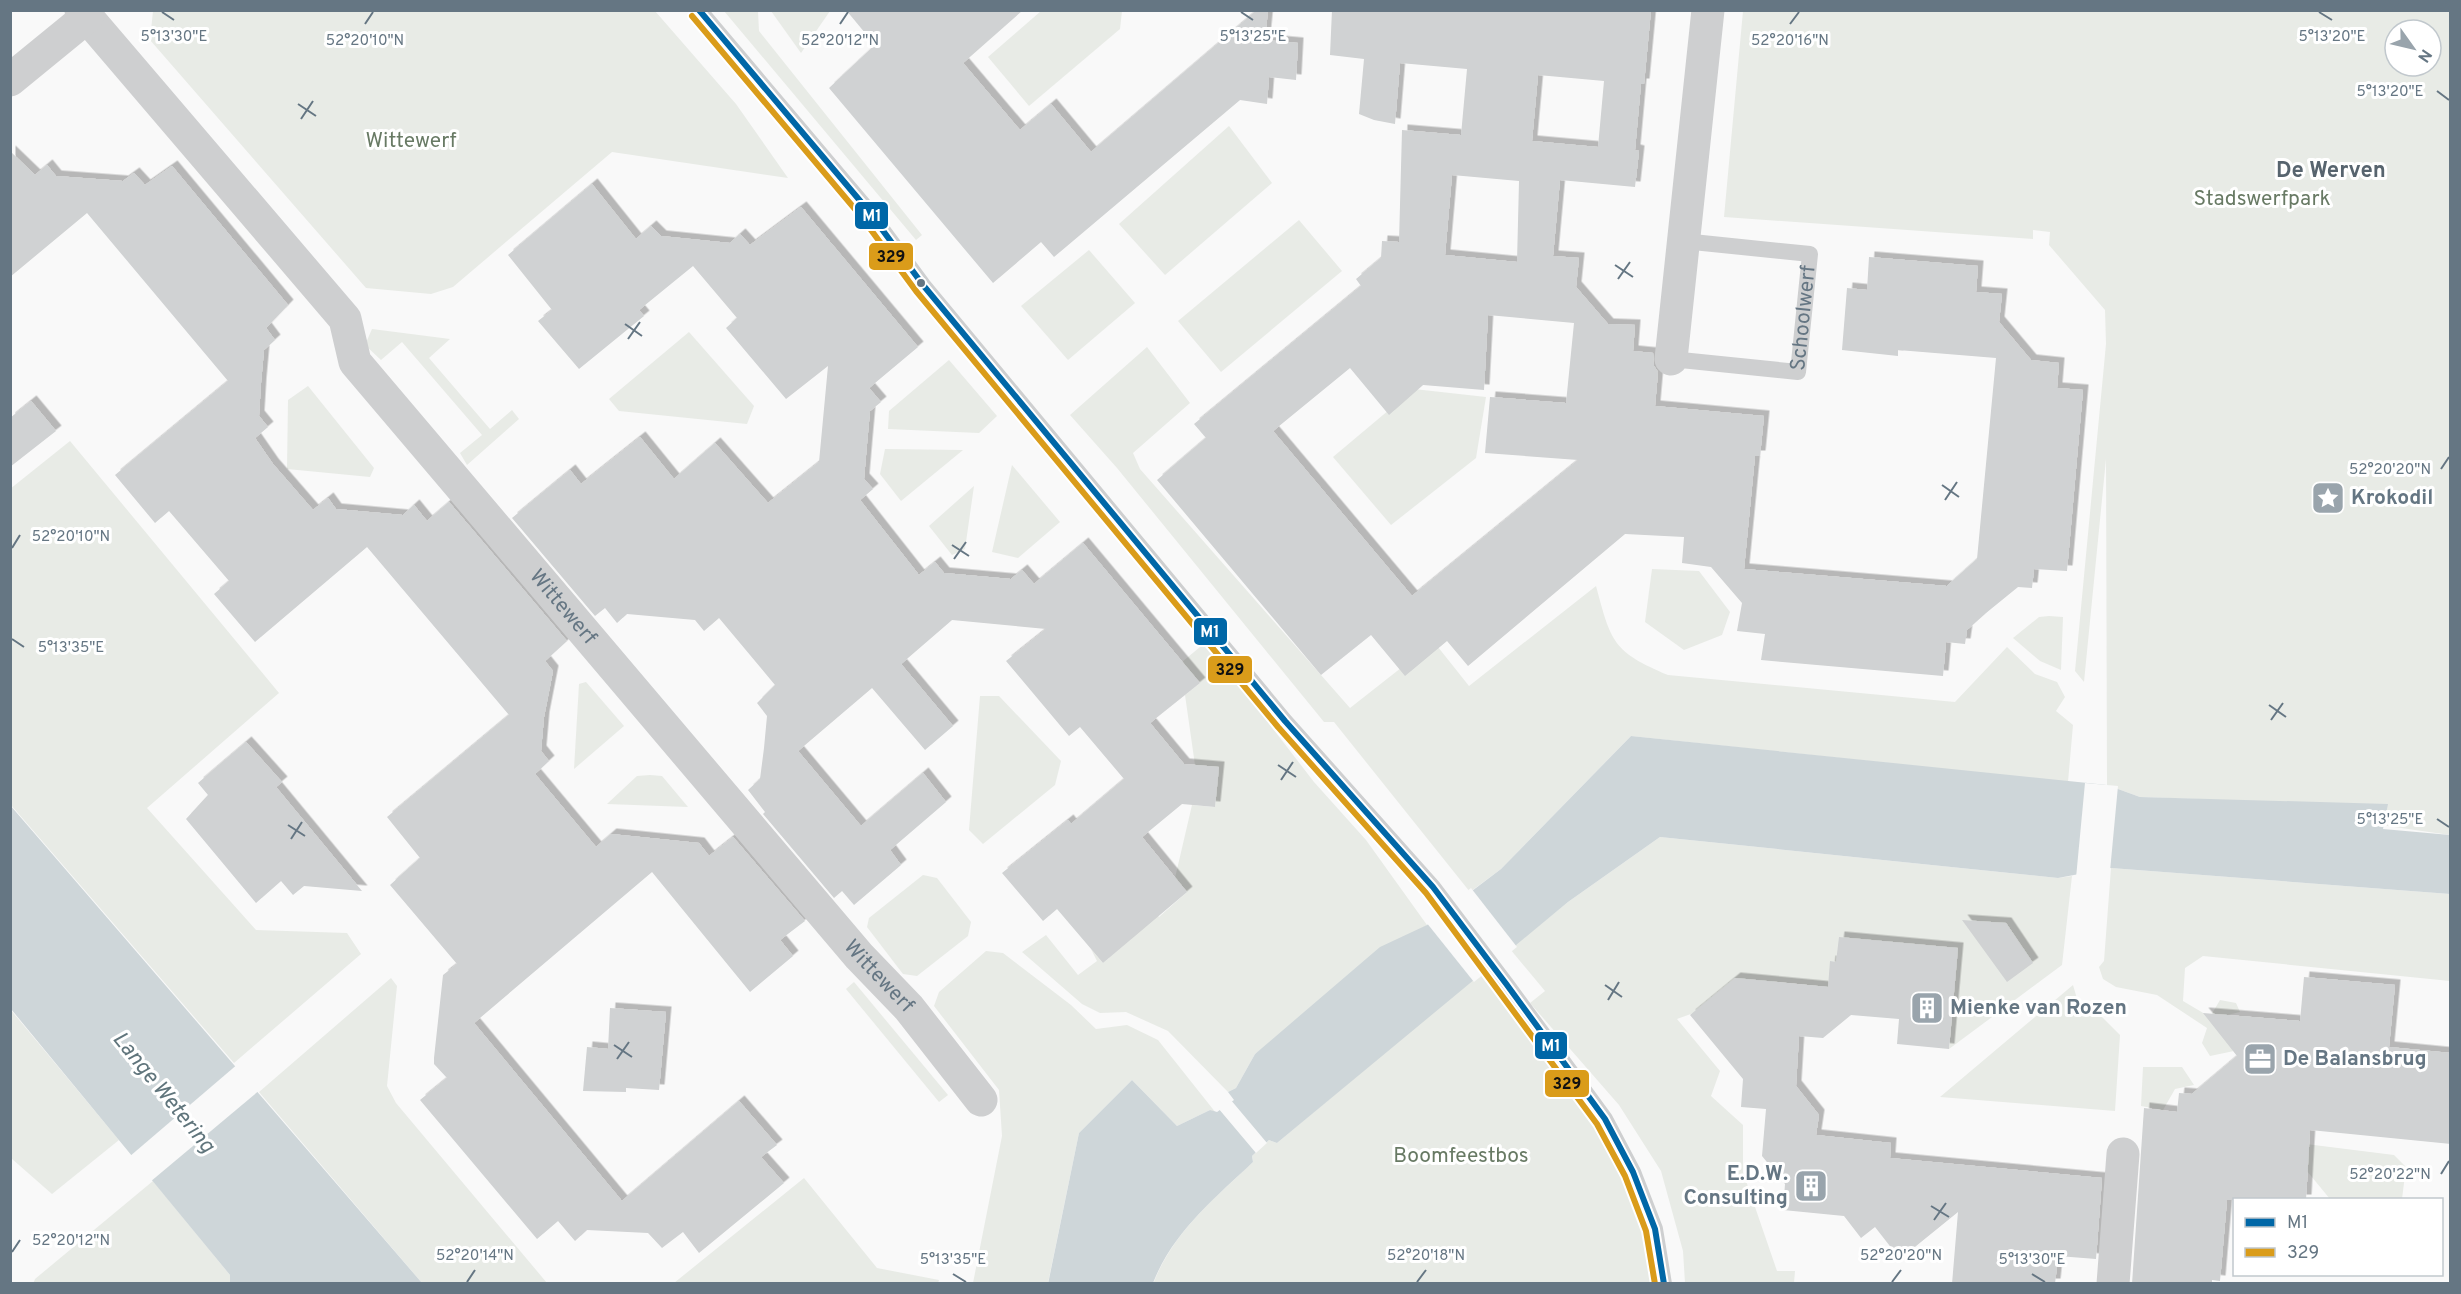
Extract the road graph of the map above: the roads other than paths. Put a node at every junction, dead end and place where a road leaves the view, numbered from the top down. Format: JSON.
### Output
{"nodes":[{"id":1,"x":699,"y":10,"type":"edge"},
{"id":2,"x":1708,"y":10,"type":"edge"},
{"id":3,"x":84,"y":14,"type":"edge"},
{"id":4,"x":10,"y":80,"type":"edge"},
{"id":5,"x":1683,"y":241,"type":"junction"},
{"id":6,"x":1671,"y":359,"type":"joint"},
{"id":7,"x":981,"y":1100,"type":"dead end"},
{"id":8,"x":2123,"y":1154,"type":"dead end"},
{"id":9,"x":1664,"y":1284,"type":"edge"},
{"id":10,"x":2113,"y":1284,"type":"edge"}],
"edges":[{"from":1,"to":9,"type":"lane"},
{"from":2,"to":5,"type":"street","name":"Schoolwerf"},
{"from":3,"to":4,"type":"street","name":"Wittewerf"},
{"from":3,"to":7,"type":"street","name":"Wittewerf"},
{"from":5,"to":6,"type":"street","name":"Schoolwerf"},
{"from":5,"to":6,"type":"lane","name":"Schoolwerf"},
{"from":8,"to":10,"type":"street"}]}
